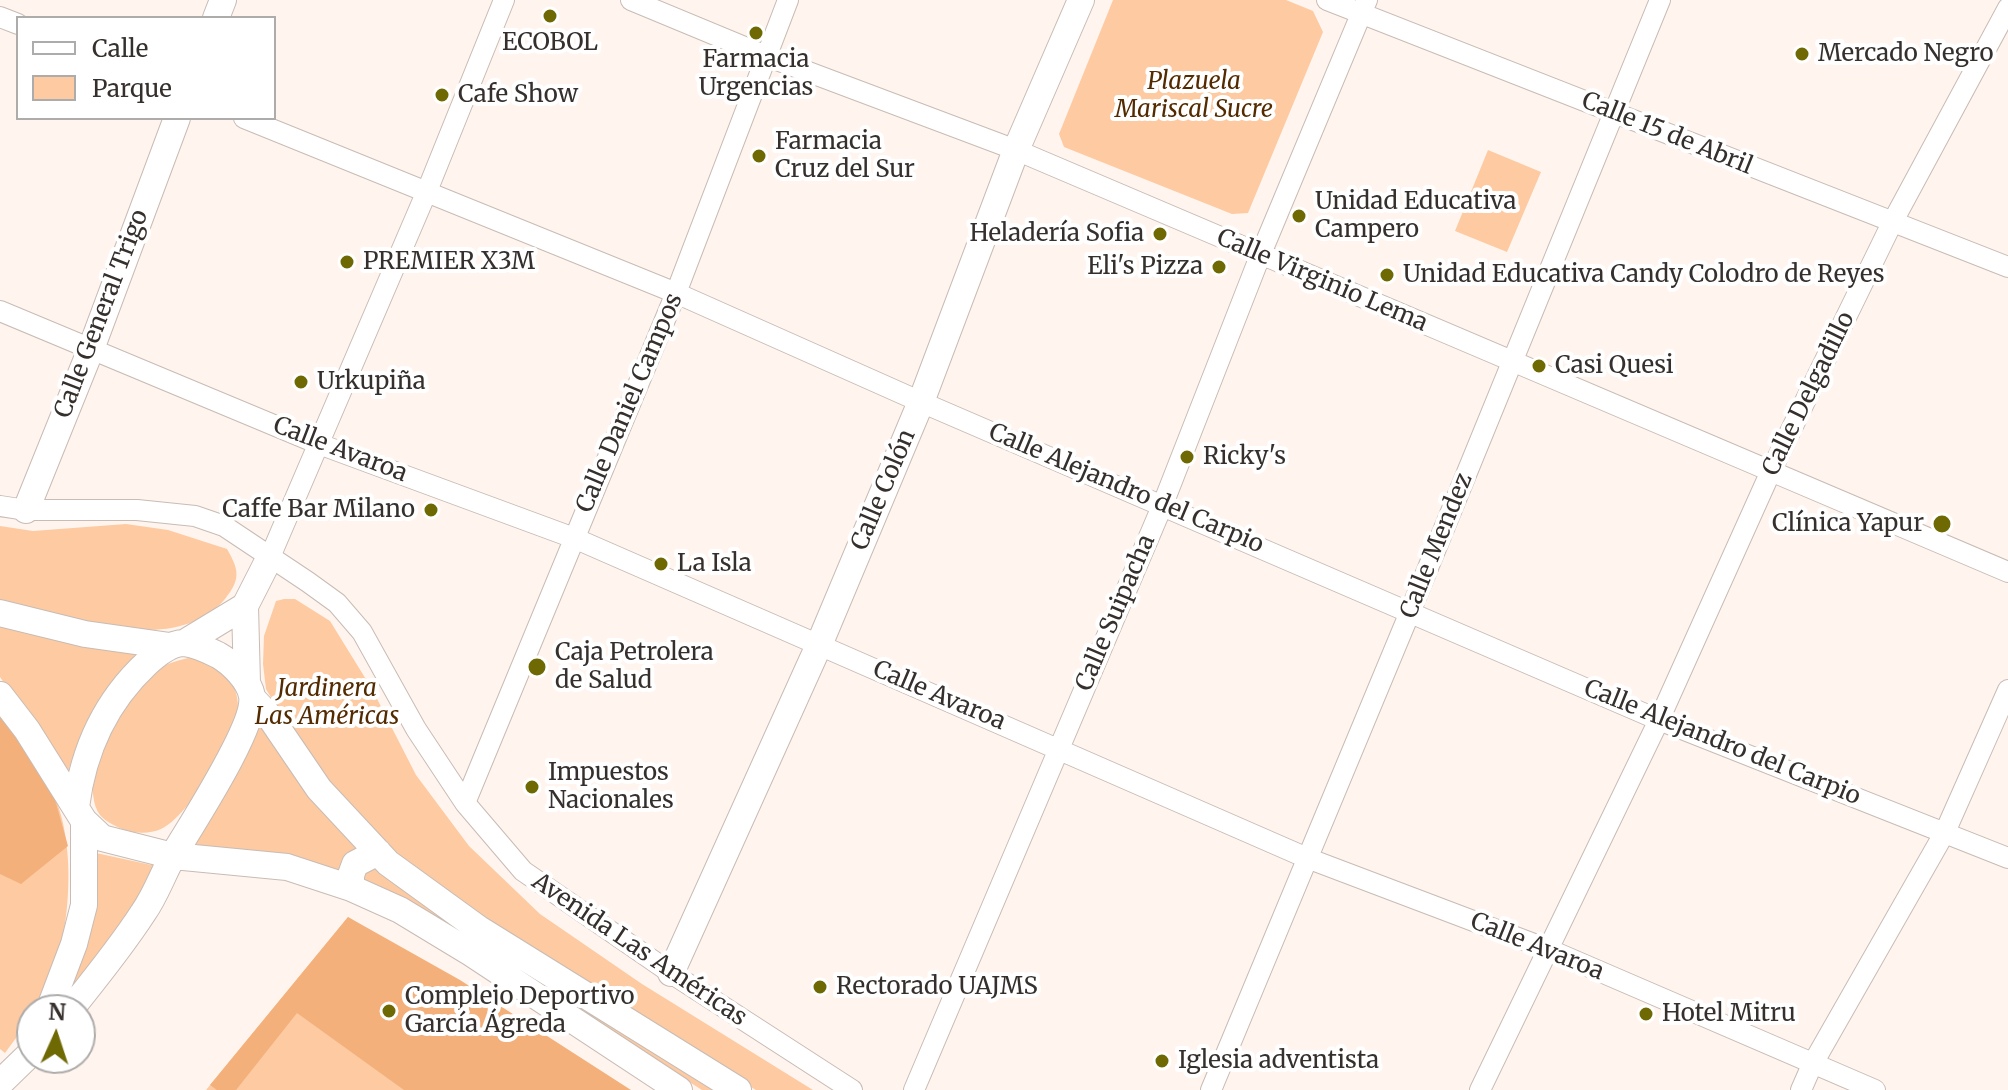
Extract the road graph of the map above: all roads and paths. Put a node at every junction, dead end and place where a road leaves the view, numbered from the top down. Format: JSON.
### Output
{"nodes":[{"id":1,"x":504,"y":0,"type":"edge"},
{"id":2,"x":631,"y":0,"type":"edge"},
{"id":3,"x":788,"y":0,"type":"edge"},
{"id":4,"x":1081,"y":0,"type":"edge"},
{"id":5,"x":1327,"y":0,"type":"edge"},
{"id":6,"x":1660,"y":0,"type":"edge"},
{"id":7,"x":1364,"y":7,"type":"edge"},
{"id":8,"x":2008,"y":8,"type":"edge"},
{"id":9,"x":766,"y":56,"type":"junction"},
{"id":10,"x":1614,"y":113,"type":"junction"},
{"id":11,"x":176,"y":120,"type":"edge"},
{"id":12,"x":249,"y":120,"type":"edge"},
{"id":13,"x":1016,"y":150,"type":"junction"},
{"id":14,"x":427,"y":191,"type":"junction"},
{"id":15,"x":1892,"y":223,"type":"junction"},
{"id":16,"x":1260,"y":256,"type":"junction"},
{"id":17,"x":2008,"y":267,"type":"edge"},
{"id":18,"x":676,"y":293,"type":"junction"},
{"id":19,"x":0,"y":311,"type":"edge"},
{"id":20,"x":91,"y":349,"type":"junction"},
{"id":21,"x":1512,"y":362,"type":"junction"},
{"id":22,"x":921,"y":402,"type":"junction"},
{"id":23,"x":319,"y":444,"type":"junction"},
{"id":24,"x":1771,"y":471,"type":"junction"},
{"id":25,"x":1163,"y":504,"type":"junction"},
{"id":26,"x":13,"y":508,"type":"edge"},
{"id":27,"x":574,"y":538,"type":"junction"},
{"id":28,"x":270,"y":557,"type":"junction"},
{"id":29,"x":2008,"y":572,"type":"edge"},
{"id":30,"x":245,"y":606,"type":"junction"},
{"id":31,"x":1410,"y":612,"type":"junction"},
{"id":32,"x":0,"y":613,"type":"edge"},
{"id":33,"x":177,"y":644,"type":"junction"},
{"id":34,"x":819,"y":645,"type":"junction"},
{"id":35,"x":2008,"y":690,"type":"edge"},
{"id":36,"x":250,"y":691,"type":"junction"},
{"id":37,"x":0,"y":695,"type":"edge"},
{"id":38,"x":1659,"y":720,"type":"junction"},
{"id":39,"x":1059,"y":747,"type":"junction"},
{"id":40,"x":465,"y":803,"type":"junction"},
{"id":41,"x":80,"y":814,"type":"junction"},
{"id":42,"x":1945,"y":832,"type":"junction"},
{"id":43,"x":378,"y":852,"type":"junction"},
{"id":44,"x":173,"y":856,"type":"junction"},
{"id":45,"x":1307,"y":858,"type":"junction"},
{"id":46,"x":2008,"y":858,"type":"edge"},
{"id":47,"x":351,"y":888,"type":"junction"},
{"id":48,"x":1550,"y":950,"type":"junction"},
{"id":49,"x":671,"y":973,"type":"junction"},
{"id":50,"x":55,"y":994,"type":"edge"},
{"id":51,"x":82,"y":994,"type":"edge"},
{"id":52,"x":1812,"y":1065,"type":"junction"},
{"id":53,"x":16,"y":1066,"type":"edge"},
{"id":54,"x":0,"y":1083,"type":"edge"},
{"id":55,"x":679,"y":1090,"type":"edge"},
{"id":56,"x":738,"y":1090,"type":"edge"},
{"id":57,"x":852,"y":1090,"type":"edge"},
{"id":58,"x":914,"y":1090,"type":"edge"},
{"id":59,"x":1211,"y":1090,"type":"edge"},
{"id":60,"x":1480,"y":1090,"type":"edge"},
{"id":61,"x":1801,"y":1090,"type":"edge"},
{"id":62,"x":1875,"y":1090,"type":"edge"}],
"edges":[{"from":1,"to":14,"type":"street"},
{"from":2,"to":9,"type":"street","name":"Calle Virginio Lema"},
{"from":3,"to":9,"type":"street","name":"Calle Daniel Campos"},
{"from":4,"to":13,"type":"main road","name":"Calle Colón"},
{"from":5,"to":7,"type":"street","name":"Calle 15 de Abril"},
{"from":6,"to":10,"type":"street","name":"Calle Mendez"},
{"from":7,"to":10,"type":"street","name":"Calle 15 de Abril"},
{"from":7,"to":16,"type":"street","name":"Calle Suipacha"},
{"from":8,"to":15,"type":"street","name":"Calle Delgadillo"},
{"from":9,"to":13,"type":"street","name":"Calle Virginio Lema"},
{"from":9,"to":18,"type":"street","name":"Calle Daniel Campos"},
{"from":10,"to":15,"type":"street","name":"Calle 15 de Abril"},
{"from":10,"to":21,"type":"street","name":"Calle Mendez"},
{"from":11,"to":20,"type":"main road","name":"Calle General Trigo"},
{"from":12,"to":14,"type":"street","name":"Calle Alejandro del Carpio"},
{"from":13,"to":16,"type":"street","name":"Calle Virginio Lema"},
{"from":13,"to":22,"type":"main road","name":"Calle Colón"},
{"from":14,"to":18,"type":"street","name":"Calle Alejandro del Carpio"},
{"from":14,"to":23,"type":"street"},
{"from":15,"to":17,"type":"street","name":"Calle 15 de Abril"},
{"from":15,"to":24,"type":"street","name":"Calle Delgadillo"},
{"from":16,"to":21,"type":"street","name":"Calle Virginio Lema"},
{"from":16,"to":25,"type":"street","name":"Calle Suipacha"},
{"from":18,"to":22,"type":"street","name":"Calle Alejandro del Carpio"},
{"from":18,"to":27,"type":"street","name":"Calle Daniel Campos"},
{"from":19,"to":20,"type":"street","name":"Calle Avaroa"},
{"from":20,"to":23,"type":"street","name":"Calle Avaroa"},
{"from":20,"to":26,"type":"main road","name":"Calle General Trigo"},
{"from":21,"to":24,"type":"street","name":"Calle Virginio Lema"},
{"from":21,"to":31,"type":"street","name":"Calle Mendez"},
{"from":22,"to":25,"type":"street","name":"Calle Alejandro del Carpio"},
{"from":22,"to":34,"type":"main road","name":"Calle Colón"},
{"from":23,"to":27,"type":"street","name":"Calle Avaroa"},
{"from":23,"to":28,"type":"street"},
{"from":24,"to":29,"type":"street","name":"Calle Virginio Lema"},
{"from":24,"to":38,"type":"street","name":"Calle Delgadillo"},
{"from":25,"to":31,"type":"street","name":"Calle Alejandro del Carpio"},
{"from":25,"to":39,"type":"street","name":"Calle Suipacha"},
{"from":26,"to":28,"type":"street","name":"Avenida Las Américas"},
{"from":27,"to":34,"type":"street","name":"Calle Avaroa"},
{"from":27,"to":40,"type":"street","name":"Calle Daniel Campos"},
{"from":28,"to":30,"type":"main road"},
{"from":28,"to":40,"type":"street","name":"Avenida Las Américas"},
{"from":30,"to":33,"type":"main road"},
{"from":30,"to":36,"type":"main road"},
{"from":31,"to":38,"type":"street","name":"Calle Alejandro del Carpio"},
{"from":31,"to":45,"type":"street","name":"Calle Mendez"},
{"from":32,"to":33,"type":"main road"},
{"from":33,"to":36,"type":"main road"},
{"from":33,"to":41,"type":"main road"},
{"from":34,"to":39,"type":"street","name":"Calle Avaroa"},
{"from":34,"to":49,"type":"main road","name":"Calle Colón"},
{"from":35,"to":42,"type":"street"},
{"from":36,"to":43,"type":"main road"},
{"from":36,"to":44,"type":"main road"},
{"from":37,"to":41,"type":"main road"},
{"from":38,"to":42,"type":"street","name":"Calle Alejandro del Carpio"},
{"from":38,"to":48,"type":"street","name":"Calle Delgadillo"},
{"from":39,"to":45,"type":"street","name":"Calle Avaroa"},
{"from":39,"to":58,"type":"street","name":"Calle Suipacha"},
{"from":40,"to":49,"type":"street","name":"Avenida Las Américas"},
{"from":41,"to":44,"type":"main road"},
{"from":41,"to":50,"type":"main road"},
{"from":42,"to":46,"type":"street","name":"Calle Alejandro del Carpio"},
{"from":42,"to":52,"type":"street"},
{"from":43,"to":47,"type":"main road"},
{"from":43,"to":56,"type":"main road"},
{"from":44,"to":47,"type":"main road"},
{"from":44,"to":51,"type":"main road"},
{"from":45,"to":48,"type":"street","name":"Calle Avaroa"},
{"from":45,"to":59,"type":"street","name":"Calle Mendez"},
{"from":47,"to":55,"type":"main road"},
{"from":48,"to":52,"type":"street","name":"Calle Avaroa"},
{"from":48,"to":60,"type":"street","name":"Calle Delgadillo"},
{"from":49,"to":57,"type":"street","name":"Avenida Las Américas"},
{"from":52,"to":61,"type":"street"},
{"from":52,"to":62,"type":"street","name":"Calle Avaroa"},
{"from":53,"to":54,"type":"main road"}]}
